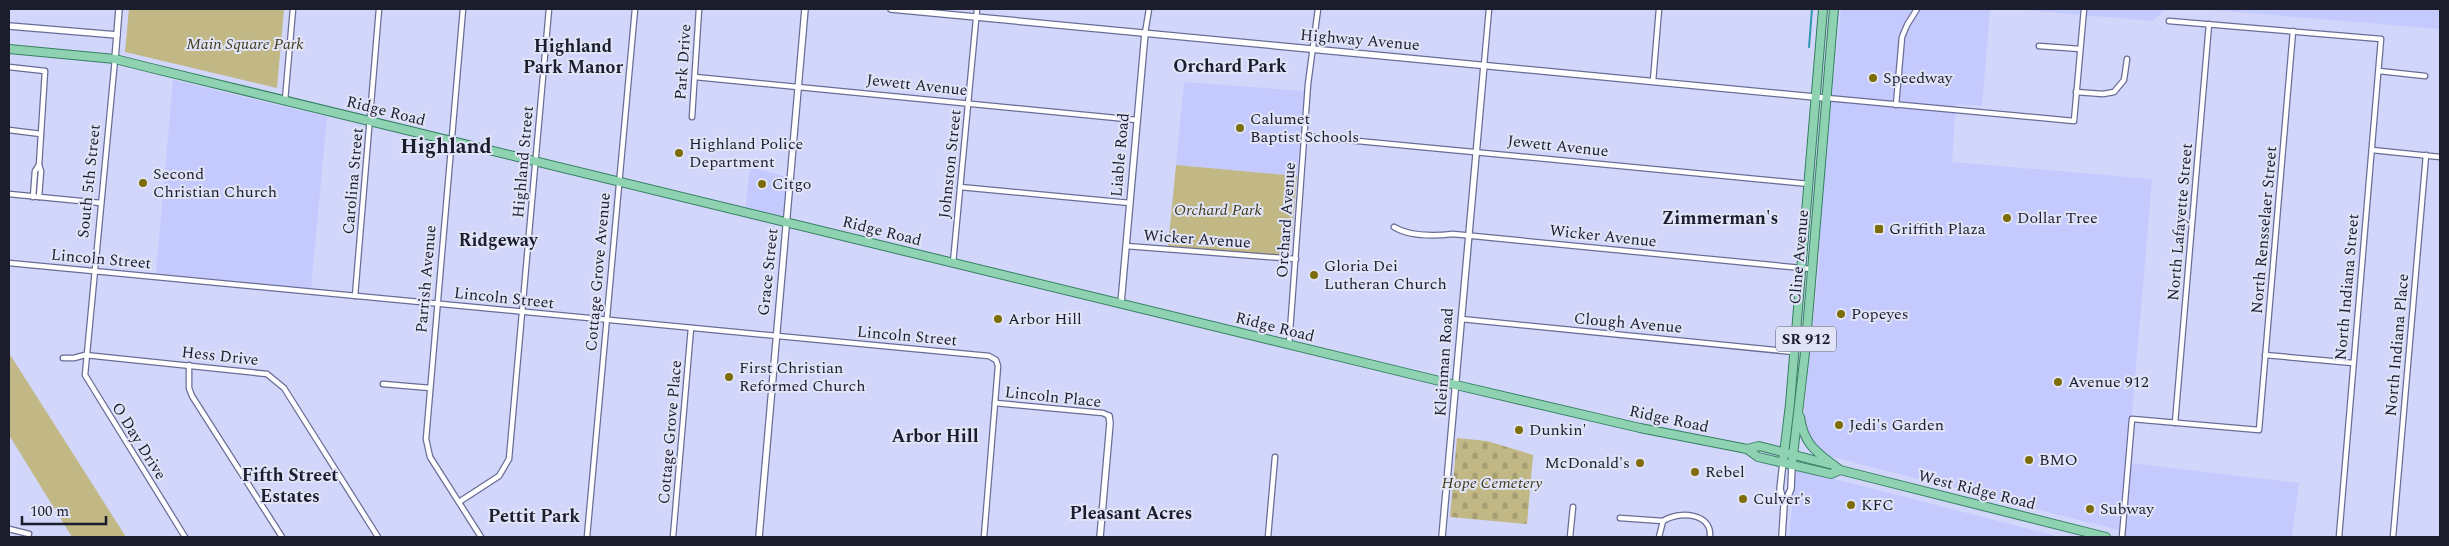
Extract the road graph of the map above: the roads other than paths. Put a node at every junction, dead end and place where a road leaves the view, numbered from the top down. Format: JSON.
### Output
{"nodes":[{"id":1,"x":120,"y":9,"type":"edge"},
{"id":2,"x":293,"y":9,"type":"edge"},
{"id":3,"x":379,"y":9,"type":"edge"},
{"id":4,"x":463,"y":9,"type":"edge"},
{"id":5,"x":549,"y":9,"type":"edge"},
{"id":6,"x":636,"y":9,"type":"edge"},
{"id":7,"x":699,"y":9,"type":"edge"},
{"id":8,"x":805,"y":9,"type":"edge"},
{"id":9,"x":891,"y":9,"type":"edge"},
{"id":10,"x":977,"y":9,"type":"edge"},
{"id":11,"x":1149,"y":9,"type":"edge"},
{"id":12,"x":1318,"y":9,"type":"edge"},
{"id":13,"x":1489,"y":9,"type":"edge"},
{"id":14,"x":1659,"y":9,"type":"edge"},
{"id":15,"x":1823,"y":9,"type":"edge"},
{"id":16,"x":1834,"y":9,"type":"edge"},
{"id":17,"x":1918,"y":9,"type":"edge"},
{"id":18,"x":2084,"y":9,"type":"edge"},
{"id":19,"x":976,"y":17,"type":"junction"},
{"id":20,"x":2169,"y":21,"type":"dead end"},
{"id":21,"x":2209,"y":24,"type":"junction"},
{"id":22,"x":9,"y":26,"type":"edge"},
{"id":23,"x":2293,"y":32,"type":"junction"},
{"id":24,"x":1145,"y":33,"type":"junction"},
{"id":25,"x":117,"y":35,"type":"junction"},
{"id":26,"x":2039,"y":46,"type":"dead end"},
{"id":27,"x":9,"y":49,"type":"edge"},
{"id":28,"x":1312,"y":49,"type":"junction"},
{"id":29,"x":2080,"y":49,"type":"junction"},
{"id":30,"x":2127,"y":59,"type":"dead end"},
{"id":31,"x":114,"y":60,"type":"junction"},
{"id":32,"x":1484,"y":65,"type":"junction"},
{"id":33,"x":9,"y":67,"type":"edge"},
{"id":34,"x":2378,"y":71,"type":"junction"},
{"id":35,"x":2424,"y":76,"type":"dead end"},
{"id":36,"x":695,"y":77,"type":"junction"},
{"id":37,"x":1653,"y":82,"type":"junction"},
{"id":38,"x":798,"y":87,"type":"junction"},
{"id":39,"x":2076,"y":92,"type":"junction"},
{"id":40,"x":1816,"y":97,"type":"junction"},
{"id":41,"x":1825,"y":98,"type":"junction"},
{"id":42,"x":285,"y":100,"type":"junction"},
{"id":43,"x":968,"y":103,"type":"junction"},
{"id":44,"x":1896,"y":104,"type":"junction"},
{"id":45,"x":692,"y":117,"type":"dead end"},
{"id":46,"x":1137,"y":120,"type":"junction"},
{"id":47,"x":371,"y":122,"type":"junction"},
{"id":48,"x":9,"y":130,"type":"edge"},
{"id":49,"x":41,"y":134,"type":"junction"},
{"id":50,"x":1305,"y":136,"type":"junction"},
{"id":51,"x":451,"y":141,"type":"junction"},
{"id":52,"x":2372,"y":150,"type":"junction"},
{"id":53,"x":1476,"y":152,"type":"junction"},
{"id":54,"x":2426,"y":155,"type":"junction"},
{"id":55,"x":2440,"y":157,"type":"edge"},
{"id":56,"x":535,"y":161,"type":"junction"},
{"id":57,"x":39,"y":165,"type":"junction"},
{"id":58,"x":619,"y":181,"type":"junction"},
{"id":59,"x":1809,"y":184,"type":"junction"},
{"id":60,"x":960,"y":186,"type":"junction"},
{"id":61,"x":9,"y":194,"type":"edge"},
{"id":62,"x":33,"y":197,"type":"junction"},
{"id":63,"x":40,"y":197,"type":"junction"},
{"id":64,"x":1130,"y":203,"type":"junction"},
{"id":65,"x":101,"y":204,"type":"junction"},
{"id":66,"x":787,"y":222,"type":"junction"},
{"id":67,"x":1394,"y":227,"type":"dead end"},
{"id":68,"x":1468,"y":235,"type":"junction"},
{"id":69,"x":1126,"y":246,"type":"junction"},
{"id":70,"x":1296,"y":259,"type":"junction"},
{"id":71,"x":9,"y":263,"type":"edge"},
{"id":72,"x":953,"y":263,"type":"junction"},
{"id":73,"x":1801,"y":268,"type":"junction"},
{"id":74,"x":1812,"y":269,"type":"junction"},
{"id":75,"x":94,"y":271,"type":"junction"},
{"id":76,"x":355,"y":296,"type":"junction"},
{"id":77,"x":437,"y":303,"type":"junction"},
{"id":78,"x":1121,"y":304,"type":"junction"},
{"id":79,"x":522,"y":312,"type":"junction"},
{"id":80,"x":606,"y":320,"type":"junction"},
{"id":81,"x":1461,"y":320,"type":"junction"},
{"id":82,"x":691,"y":328,"type":"junction"},
{"id":83,"x":775,"y":336,"type":"junction"},
{"id":84,"x":1289,"y":345,"type":"junction"},
{"id":85,"x":1794,"y":352,"type":"junction"},
{"id":86,"x":86,"y":355,"type":"junction"},
{"id":87,"x":2265,"y":355,"type":"junction"},
{"id":88,"x":63,"y":358,"type":"dead end"},
{"id":89,"x":2353,"y":363,"type":"junction"},
{"id":90,"x":189,"y":365,"type":"junction"},
{"id":91,"x":384,"y":384,"type":"dead end"},
{"id":92,"x":1456,"y":385,"type":"junction"},
{"id":93,"x":430,"y":388,"type":"junction"},
{"id":94,"x":995,"y":404,"type":"junction"},
{"id":95,"x":1800,"y":410,"type":"junction"},
{"id":96,"x":1109,"y":416,"type":"joint"},
{"id":97,"x":2175,"y":423,"type":"junction"},
{"id":98,"x":1747,"y":449,"type":"junction"},
{"id":99,"x":1785,"y":452,"type":"junction"},
{"id":100,"x":1794,"y":454,"type":"junction"},
{"id":101,"x":1275,"y":457,"type":"dead end"},
{"id":102,"x":1783,"y":462,"type":"junction"},
{"id":103,"x":1792,"y":464,"type":"junction"},
{"id":104,"x":1833,"y":465,"type":"junction"},
{"id":105,"x":1840,"y":470,"type":"junction"},
{"id":106,"x":458,"y":502,"type":"junction"},
{"id":107,"x":1784,"y":505,"type":"junction"},
{"id":108,"x":1573,"y":507,"type":"dead end"},
{"id":109,"x":1620,"y":518,"type":"dead end"},
{"id":110,"x":1663,"y":522,"type":"junction"},
{"id":111,"x":9,"y":529,"type":"edge"},
{"id":112,"x":2081,"y":531,"type":"junction"},
{"id":113,"x":29,"y":534,"type":"dead end"},
{"id":114,"x":185,"y":537,"type":"edge"},
{"id":115,"x":282,"y":537,"type":"edge"},
{"id":116,"x":378,"y":537,"type":"edge"},
{"id":117,"x":481,"y":537,"type":"edge"},
{"id":118,"x":588,"y":537,"type":"edge"},
{"id":119,"x":673,"y":537,"type":"edge"},
{"id":120,"x":758,"y":537,"type":"edge"},
{"id":121,"x":984,"y":537,"type":"edge"},
{"id":122,"x":1100,"y":537,"type":"edge"},
{"id":123,"x":1268,"y":537,"type":"edge"},
{"id":124,"x":1442,"y":537,"type":"edge"},
{"id":125,"x":1570,"y":537,"type":"edge"},
{"id":126,"x":1659,"y":537,"type":"edge"},
{"id":127,"x":1710,"y":537,"type":"edge"},
{"id":128,"x":1782,"y":537,"type":"edge"},
{"id":129,"x":2090,"y":537,"type":"edge"},
{"id":130,"x":2106,"y":537,"type":"edge"},
{"id":131,"x":2122,"y":537,"type":"edge"},
{"id":132,"x":2339,"y":537,"type":"edge"},
{"id":133,"x":2393,"y":537,"type":"edge"}],
"edges":[{"from":1,"to":25,"type":"street","name":"South 5th Street"},
{"from":2,"to":42,"type":"street"},
{"from":3,"to":47,"type":"street","name":"Carolina Street"},
{"from":4,"to":51,"type":"street","name":"Parrish Avenue"},
{"from":5,"to":56,"type":"street","name":"Highland Street"},
{"from":6,"to":58,"type":"street","name":"Cottage Grove Avenue"},
{"from":7,"to":36,"type":"street","name":"Park Drive"},
{"from":8,"to":38,"type":"street","name":"Grace Street"},
{"from":9,"to":19,"type":"street","name":"Highway Avenue"},
{"from":10,"to":19,"type":"street","name":"Johnston Street"},
{"from":11,"to":24,"type":"street","name":"Liable Road"},
{"from":12,"to":28,"type":"street","name":"Orchard Avenue"},
{"from":13,"to":32,"type":"street","name":"Kleinman Road"},
{"from":14,"to":37,"type":"street"},
{"from":15,"to":40,"type":"main road","name":"Cline Avenue","number":"SR 912"},
{"from":16,"to":41,"type":"main road","name":"Cline Avenue","number":"SR 912"},
{"from":17,"to":44,"type":"street"},
{"from":18,"to":29,"type":"street"},
{"from":19,"to":24,"type":"street","name":"Highway Avenue"},
{"from":19,"to":43,"type":"street","name":"Johnston Street"},
{"from":20,"to":21,"type":"street"},
{"from":21,"to":23,"type":"street"},
{"from":21,"to":97,"type":"street","name":"North Lafayette Street"},
{"from":22,"to":25,"type":"street"},
{"from":23,"to":34,"type":"street","name":"North Indiana Street"},
{"from":23,"to":87,"type":"street","name":"North Rensselaer Street"},
{"from":24,"to":28,"type":"street","name":"Highway Avenue"},
{"from":24,"to":46,"type":"street","name":"Liable Road"},
{"from":25,"to":31,"type":"street","name":"South 5th Street"},
{"from":26,"to":29,"type":"street"},
{"from":27,"to":31,"type":"main road","name":"Ridge Road"},
{"from":28,"to":32,"type":"street","name":"Highway Avenue"},
{"from":28,"to":50,"type":"street","name":"Orchard Avenue"},
{"from":29,"to":39,"type":"street"},
{"from":30,"to":39,"type":"street"},
{"from":31,"to":42,"type":"main road","name":"Ridge Road"},
{"from":31,"to":65,"type":"street","name":"South 5th Street"},
{"from":32,"to":37,"type":"street","name":"Highway Avenue"},
{"from":32,"to":53,"type":"street","name":"Kleinman Road"},
{"from":33,"to":49,"type":"street"},
{"from":34,"to":35,"type":"street"},
{"from":34,"to":52,"type":"street","name":"North Indiana Street"},
{"from":36,"to":38,"type":"street","name":"Jewett Avenue"},
{"from":36,"to":45,"type":"street","name":"Park Drive"},
{"from":37,"to":40,"type":"street","name":"Highway Avenue"},
{"from":38,"to":43,"type":"street","name":"Jewett Avenue"},
{"from":38,"to":66,"type":"street","name":"Grace Street"},
{"from":39,"to":44,"type":"street"},
{"from":40,"to":41,"type":"street","name":"Highway Avenue"},
{"from":40,"to":59,"type":"main road","name":"Cline Avenue","number":"SR 912"},
{"from":41,"to":44,"type":"street"},
{"from":41,"to":74,"type":"main road","name":"Cline Avenue","number":"SR 912"},
{"from":42,"to":47,"type":"main road","name":"Ridge Road"},
{"from":43,"to":46,"type":"street","name":"Jewett Avenue"},
{"from":43,"to":60,"type":"street","name":"Johnston Street"},
{"from":46,"to":64,"type":"street","name":"Liable Road"},
{"from":47,"to":51,"type":"main road","name":"Ridge Road"},
{"from":47,"to":76,"type":"street","name":"Carolina Street"},
{"from":48,"to":49,"type":"street"},
{"from":49,"to":57,"type":"street"},
{"from":50,"to":53,"type":"street","name":"Jewett Avenue"},
{"from":50,"to":70,"type":"street","name":"Orchard Avenue"},
{"from":51,"to":56,"type":"main road","name":"Ridge Road"},
{"from":51,"to":77,"type":"street","name":"Parrish Avenue"},
{"from":52,"to":54,"type":"street"},
{"from":52,"to":89,"type":"street","name":"North Indiana Street"},
{"from":53,"to":59,"type":"street","name":"Jewett Avenue"},
{"from":53,"to":68,"type":"street","name":"Kleinman Road"},
{"from":54,"to":55,"type":"street"},
{"from":54,"to":133,"type":"street","name":"North Indiana Place"},
{"from":56,"to":58,"type":"main road","name":"Ridge Road"},
{"from":56,"to":79,"type":"street","name":"Highland Street"},
{"from":57,"to":62,"type":"street"},
{"from":57,"to":63,"type":"street"},
{"from":58,"to":66,"type":"main road","name":"Ridge Road"},
{"from":58,"to":80,"type":"street","name":"Cottage Grove Avenue"},
{"from":59,"to":73,"type":"main road","name":"Cline Avenue","number":"SR 912"},
{"from":60,"to":64,"type":"street"},
{"from":60,"to":72,"type":"street","name":"Johnston Street"},
{"from":61,"to":62,"type":"street"},
{"from":62,"to":63,"type":"street"},
{"from":63,"to":65,"type":"street"},
{"from":64,"to":69,"type":"street","name":"Liable Road"},
{"from":65,"to":75,"type":"street","name":"South 5th Street"},
{"from":66,"to":72,"type":"main road","name":"Ridge Road"},
{"from":66,"to":83,"type":"street","name":"Grace Street"},
{"from":67,"to":68,"type":"street","name":"Wicker Avenue"},
{"from":68,"to":73,"type":"street","name":"Wicker Avenue"},
{"from":68,"to":81,"type":"street","name":"Kleinman Road"},
{"from":69,"to":70,"type":"street","name":"Wicker Avenue"},
{"from":69,"to":78,"type":"street","name":"Liable Road"},
{"from":70,"to":84,"type":"street","name":"Orchard Avenue"},
{"from":71,"to":75,"type":"street","name":"Lincoln Street"},
{"from":72,"to":78,"type":"main road","name":"Ridge Road"},
{"from":73,"to":74,"type":"street","name":"Wicker Avenue"},
{"from":73,"to":85,"type":"main road","name":"Cline Avenue","number":"SR 912"},
{"from":74,"to":95,"type":"main road","name":"Cline Avenue","number":"SR 912"},
{"from":75,"to":76,"type":"street","name":"Lincoln Street"},
{"from":75,"to":86,"type":"street","name":"South 5th Street"},
{"from":76,"to":77,"type":"street","name":"Lincoln Street"},
{"from":77,"to":79,"type":"street","name":"Lincoln Street"},
{"from":77,"to":93,"type":"street","name":"Parrish Avenue"},
{"from":78,"to":84,"type":"main road","name":"Ridge Road"},
{"from":79,"to":80,"type":"street","name":"Lincoln Street"},
{"from":79,"to":106,"type":"street","name":"Highland Street"},
{"from":80,"to":82,"type":"street","name":"Lincoln Street"},
{"from":80,"to":118,"type":"street","name":"Cottage Grove Avenue"},
{"from":81,"to":85,"type":"street","name":"Clough Avenue"},
{"from":81,"to":92,"type":"street","name":"Kleinman Road"},
{"from":82,"to":83,"type":"street","name":"Lincoln Street"},
{"from":82,"to":119,"type":"street","name":"Cottage Grove Place"},
{"from":83,"to":94,"type":"street","name":"Lincoln Street"},
{"from":83,"to":120,"type":"street","name":"Grace Street"},
{"from":84,"to":92,"type":"main road","name":"Ridge Road"},
{"from":85,"to":99,"type":"main road","name":"Cline Avenue","number":"SR 912"},
{"from":86,"to":88,"type":"street","name":"Hess Drive"},
{"from":86,"to":90,"type":"street","name":"Hess Drive"},
{"from":86,"to":114,"type":"street","name":"O Day Drive"},
{"from":87,"to":89,"type":"street"},
{"from":87,"to":97,"type":"street","name":"North Rensselaer Street"},
{"from":89,"to":132,"type":"street","name":"North Indiana Street"},
{"from":90,"to":115,"type":"street"},
{"from":90,"to":116,"type":"street","name":"Hess Drive"},
{"from":91,"to":93,"type":"street"},
{"from":92,"to":98,"type":"main road","name":"Ridge Road"},
{"from":92,"to":124,"type":"street","name":"Kleinman Road"},
{"from":93,"to":106,"type":"street","name":"Parrish Avenue"},
{"from":94,"to":96,"type":"street","name":"Lincoln Place"},
{"from":94,"to":121,"type":"street"},
{"from":95,"to":100,"type":"main road","name":"Cline Avenue","number":"SR 912"},
{"from":95,"to":104,"type":"main road"},
{"from":96,"to":122,"type":"street"},
{"from":97,"to":131,"type":"street"},
{"from":98,"to":99,"type":"main road","name":"Ridge Road"},
{"from":98,"to":102,"type":"main road","name":"Ridge Road"},
{"from":99,"to":100,"type":"main road","name":"West Ridge Road"},
{"from":99,"to":102,"type":"main road","name":"Cline Avenue","number":"SR 912"},
{"from":100,"to":103,"type":"main road","name":"Cline Avenue","number":"SR 912"},
{"from":100,"to":104,"type":"main road","name":"West Ridge Road"},
{"from":101,"to":123,"type":"street"},
{"from":102,"to":103,"type":"main road","name":"Ridge Road"},
{"from":102,"to":107,"type":"street","name":"Cline Avenue"},
{"from":103,"to":105,"type":"main road","name":"West Ridge Road"},
{"from":103,"to":107,"type":"street","name":"Cline Avenue"},
{"from":104,"to":105,"type":"main road","name":"West Ridge Road"},
{"from":105,"to":112,"type":"main road","name":"West Ridge Road"},
{"from":106,"to":117,"type":"street","name":"Parrish Avenue"},
{"from":107,"to":128,"type":"street","name":"Cline Avenue"},
{"from":108,"to":125,"type":"street"},
{"from":109,"to":110,"type":"street"},
{"from":110,"to":126,"type":"street"},
{"from":110,"to":127,"type":"street"},
{"from":111,"to":113,"type":"street"},
{"from":112,"to":129,"type":"main road"},
{"from":112,"to":130,"type":"main road","name":"West Ridge Road"}]}
